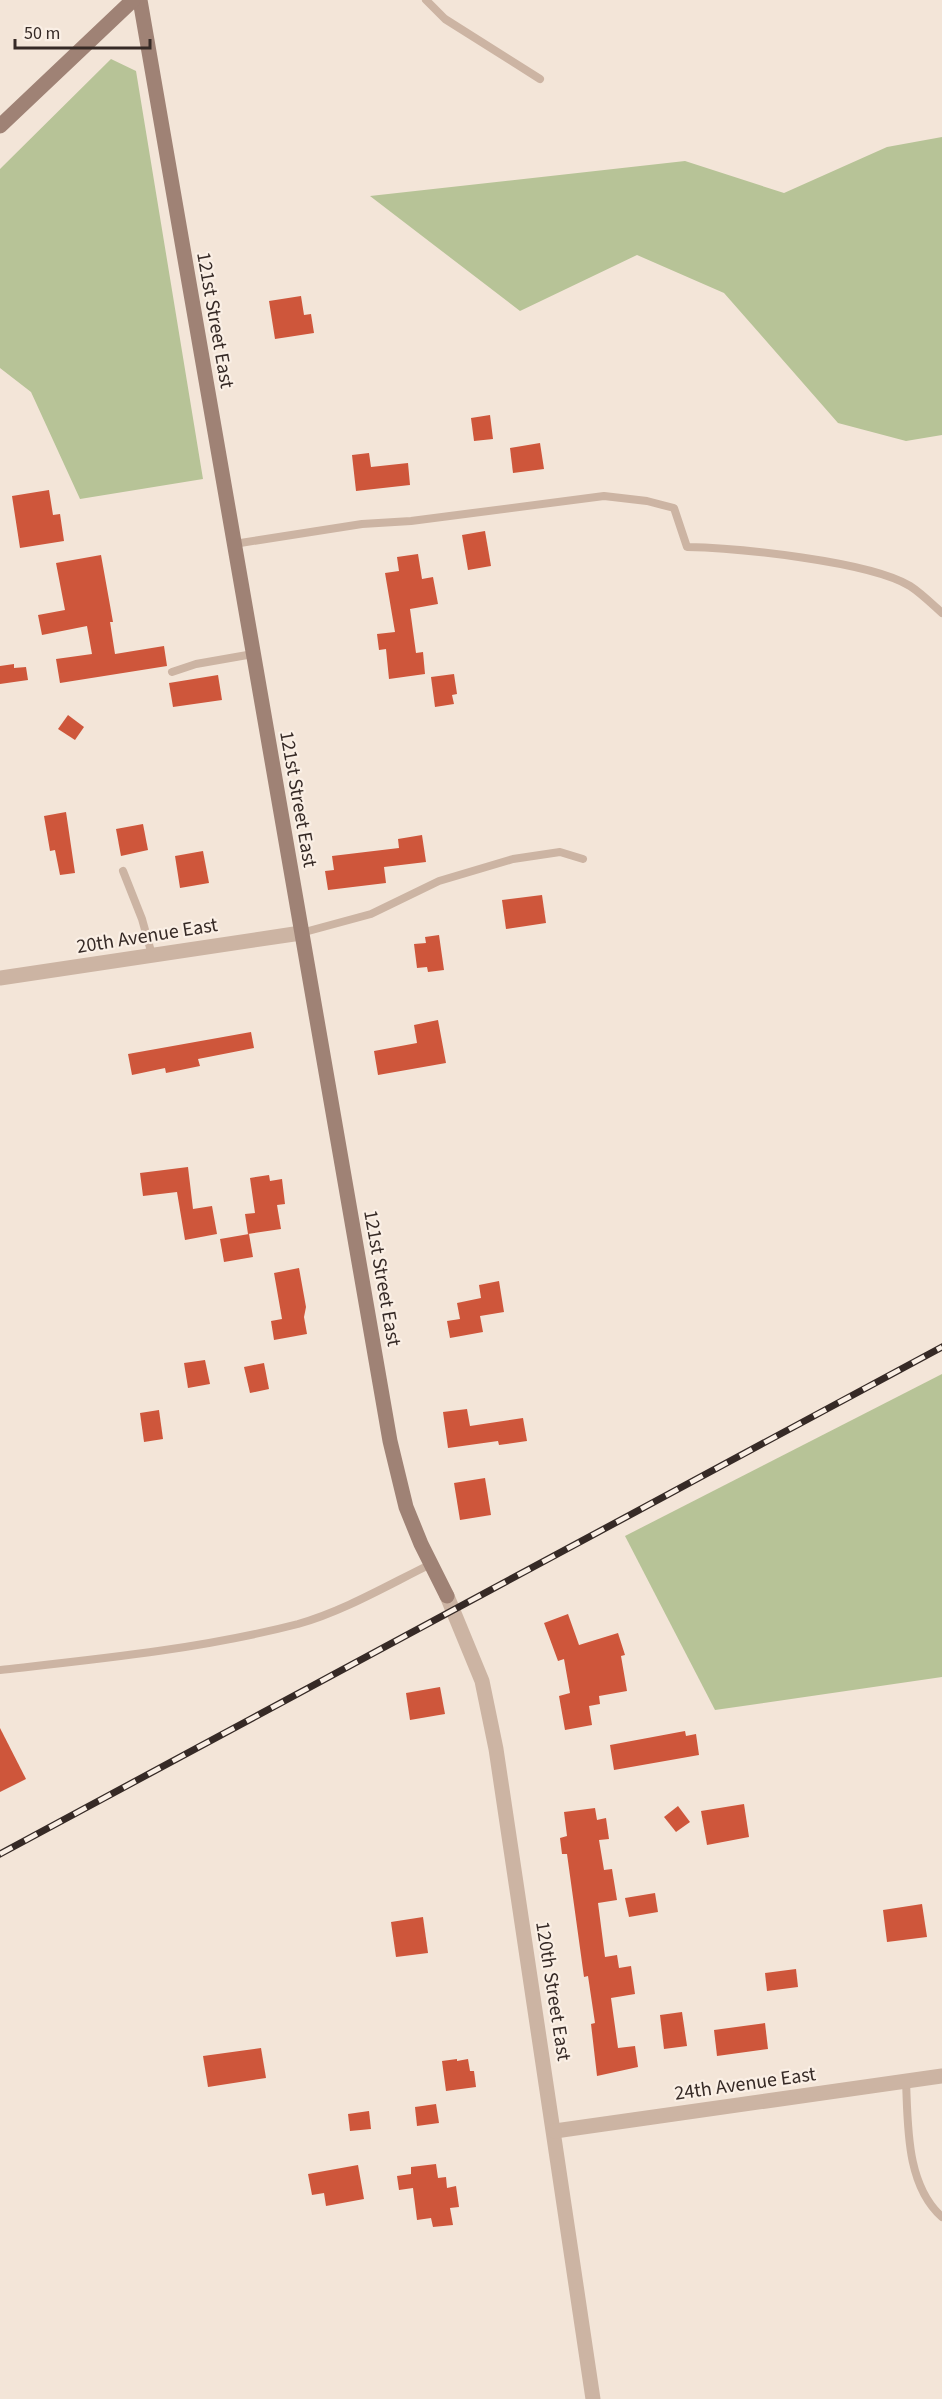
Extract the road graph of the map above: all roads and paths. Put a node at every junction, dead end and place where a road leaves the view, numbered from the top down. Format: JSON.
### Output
{"nodes":[{"id":1,"x":133,"y":0,"type":"edge"},
{"id":2,"x":140,"y":0,"type":"edge"},
{"id":3,"x":426,"y":0,"type":"edge"},
{"id":4,"x":540,"y":79,"type":"dead end"},
{"id":5,"x":0,"y":126,"type":"edge"},
{"id":6,"x":234,"y":544,"type":"junction"},
{"id":7,"x":942,"y":613,"type":"edge"},
{"id":8,"x":253,"y":654,"type":"junction"},
{"id":9,"x":172,"y":672,"type":"dead end"},
{"id":10,"x":583,"y":859,"type":"dead end"},
{"id":11,"x":123,"y":871,"type":"dead end"},
{"id":12,"x":301,"y":933,"type":"junction"},
{"id":13,"x":152,"y":955,"type":"junction"},
{"id":14,"x":0,"y":978,"type":"edge"},
{"id":15,"x":431,"y":1564,"type":"junction"},
{"id":16,"x":447,"y":1596,"type":"joint"},
{"id":17,"x":0,"y":1670,"type":"edge"},
{"id":18,"x":942,"y":2076,"type":"edge"},
{"id":19,"x":906,"y":2081,"type":"junction"},
{"id":20,"x":555,"y":2131,"type":"junction"},
{"id":21,"x":942,"y":2217,"type":"edge"},
{"id":22,"x":593,"y":2399,"type":"edge"}],
"edges":[{"from":1,"to":5,"type":"street"},
{"from":2,"to":6,"type":"street","name":"121st Street East"},
{"from":3,"to":4,"type":"lane"},
{"from":6,"to":7,"type":"lane"},
{"from":6,"to":8,"type":"street","name":"121st Street East"},
{"from":8,"to":9,"type":"lane"},
{"from":8,"to":12,"type":"street","name":"121st Street East"},
{"from":10,"to":12,"type":"lane"},
{"from":11,"to":13,"type":"lane"},
{"from":12,"to":13,"type":"street","name":"20th Avenue East"},
{"from":12,"to":15,"type":"street","name":"121st Street East"},
{"from":13,"to":14,"type":"street","name":"20th Avenue East"},
{"from":15,"to":16,"type":"street","name":"121st Street East"},
{"from":15,"to":17,"type":"lane"},
{"from":16,"to":20,"type":"street","name":"120th Street East"},
{"from":18,"to":19,"type":"street","name":"24th Avenue East"},
{"from":19,"to":20,"type":"street","name":"24th Avenue East"},
{"from":19,"to":21,"type":"lane"},
{"from":20,"to":22,"type":"street","name":"120th Street East"}]}
